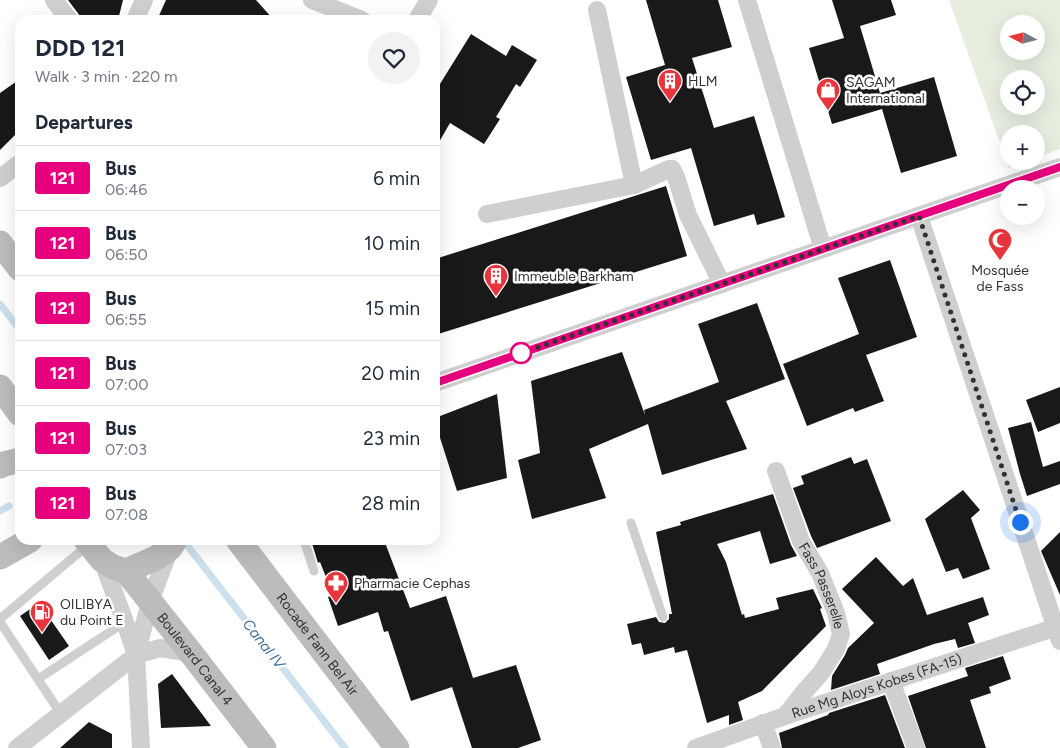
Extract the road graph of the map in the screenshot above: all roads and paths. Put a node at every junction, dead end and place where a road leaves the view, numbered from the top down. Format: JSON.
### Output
{"nodes":[{"id":1,"x":54,"y":0,"type":"edge"},
{"id":2,"x":144,"y":0,"type":"edge"},
{"id":3,"x":312,"y":0,"type":"edge"},
{"id":4,"x":429,"y":0,"type":"edge"},
{"id":5,"x":746,"y":0,"type":"edge"},
{"id":6,"x":597,"y":10,"type":"dead end"},
{"id":7,"x":65,"y":15,"type":"edge"},
{"id":8,"x":137,"y":15,"type":"edge"},
{"id":9,"x":350,"y":15,"type":"edge"},
{"id":10,"x":419,"y":15,"type":"edge"},
{"id":11,"x":15,"y":167,"type":"edge"},
{"id":12,"x":1060,"y":167,"type":"edge"},
{"id":13,"x":0,"y":178,"type":"edge"},
{"id":14,"x":634,"y":185,"type":"junction"},
{"id":15,"x":487,"y":214,"type":"dead end"},
{"id":16,"x":919,"y":216,"type":"junction"},
{"id":17,"x":0,"y":243,"type":"edge"},
{"id":18,"x":823,"y":249,"type":"junction"},
{"id":19,"x":15,"y":263,"type":"edge"},
{"id":20,"x":722,"y":284,"type":"junction"},
{"id":21,"x":440,"y":380,"type":"edge"},
{"id":22,"x":0,"y":387,"type":"edge"},
{"id":23,"x":15,"y":407,"type":"edge"},
{"id":24,"x":15,"y":461,"type":"edge"},
{"id":25,"x":0,"y":466,"type":"edge"},
{"id":26,"x":776,"y":471,"type":"dead end"},
{"id":27,"x":631,"y":524,"type":"dead end"},
{"id":28,"x":21,"y":545,"type":"edge"},
{"id":29,"x":172,"y":545,"type":"edge"},
{"id":30,"x":173,"y":545,"type":"edge"},
{"id":31,"x":242,"y":545,"type":"edge"},
{"id":32,"x":306,"y":545,"type":"edge"},
{"id":33,"x":93,"y":548,"type":"edge"},
{"id":34,"x":0,"y":557,"type":"edge"},
{"id":35,"x":126,"y":571,"type":"junction"},
{"id":36,"x":314,"y":571,"type":"dead end"},
{"id":37,"x":150,"y":602,"type":"junction"},
{"id":38,"x":663,"y":617,"type":"dead end"},
{"id":39,"x":0,"y":620,"type":"edge"},
{"id":40,"x":125,"y":622,"type":"junction"},
{"id":41,"x":1058,"y":632,"type":"edge"},
{"id":42,"x":191,"y":653,"type":"junction"},
{"id":43,"x":136,"y":655,"type":"junction"},
{"id":44,"x":38,"y":679,"type":"junction"},
{"id":45,"x":891,"y":681,"type":"junction"},
{"id":46,"x":61,"y":714,"type":"junction"},
{"id":47,"x":785,"y":716,"type":"junction"},
{"id":48,"x":763,"y":723,"type":"junction"},
{"id":49,"x":714,"y":745,"type":"edge"},
{"id":50,"x":17,"y":748,"type":"edge"},
{"id":51,"x":141,"y":748,"type":"edge"},
{"id":52,"x":264,"y":748,"type":"edge"},
{"id":53,"x":397,"y":748,"type":"edge"},
{"id":54,"x":696,"y":748,"type":"edge"},
{"id":55,"x":772,"y":748,"type":"edge"},
{"id":56,"x":916,"y":748,"type":"edge"}],
"edges":[{"from":1,"to":7,"type":"street"},
{"from":2,"to":8,"type":"street"},
{"from":3,"to":9,"type":"street"},
{"from":4,"to":10,"type":"street"},
{"from":5,"to":18,"type":"street"},
{"from":6,"to":14,"type":"street"},
{"from":11,"to":13,"type":"street"},
{"from":12,"to":16,"type":"street"},
{"from":14,"to":15,"type":"street"},
{"from":14,"to":20,"type":"street"},
{"from":16,"to":18,"type":"street"},
{"from":16,"to":41,"type":"street"},
{"from":17,"to":19,"type":"main road"},
{"from":18,"to":20,"type":"street"},
{"from":20,"to":21,"type":"street"},
{"from":22,"to":23,"type":"main road"},
{"from":24,"to":25,"type":"main road"},
{"from":26,"to":47,"type":"street","name":"Fass Passerelle"},
{"from":27,"to":38,"type":"lane"},
{"from":28,"to":34,"type":"main road"},
{"from":29,"to":35,"type":"main road"},
{"from":30,"to":37,"type":"street"},
{"from":31,"to":53,"type":"main road","name":"Rocade Fann Bel Air"},
{"from":32,"to":36,"type":"lane"},
{"from":33,"to":35,"type":"main road"},
{"from":33,"to":39,"type":"lane"},
{"from":33,"to":40,"type":"street"},
{"from":35,"to":37,"type":"main road","name":"Boulevard Canal 4"},
{"from":37,"to":42,"type":"main road","name":"Boulevard Canal 4"},
{"from":37,"to":43,"type":"street"},
{"from":39,"to":44,"type":"lane"},
{"from":40,"to":43,"type":"street"},
{"from":40,"to":44,"type":"lane"},
{"from":41,"to":45,"type":"street","name":"Rue Mg Aloys Kobes (FA-15)"},
{"from":42,"to":43,"type":"street"},
{"from":42,"to":52,"type":"main road","name":"Boulevard Canal 4"},
{"from":43,"to":46,"type":"street"},
{"from":43,"to":51,"type":"street"},
{"from":44,"to":46,"type":"lane"},
{"from":45,"to":47,"type":"street","name":"Rue Mg Aloys Kobes (FA-15)"},
{"from":45,"to":56,"type":"street"},
{"from":46,"to":50,"type":"street"},
{"from":47,"to":48,"type":"street","name":"Rue Mg Aloys Kobes (FA-15)"},
{"from":48,"to":49,"type":"street","name":"Rue Mg Aloys Kobes (FA-15)"},
{"from":48,"to":55,"type":"street"},
{"from":49,"to":54,"type":"street","name":"Rue Mg Aloys Kobes (FA-15)"}]}
